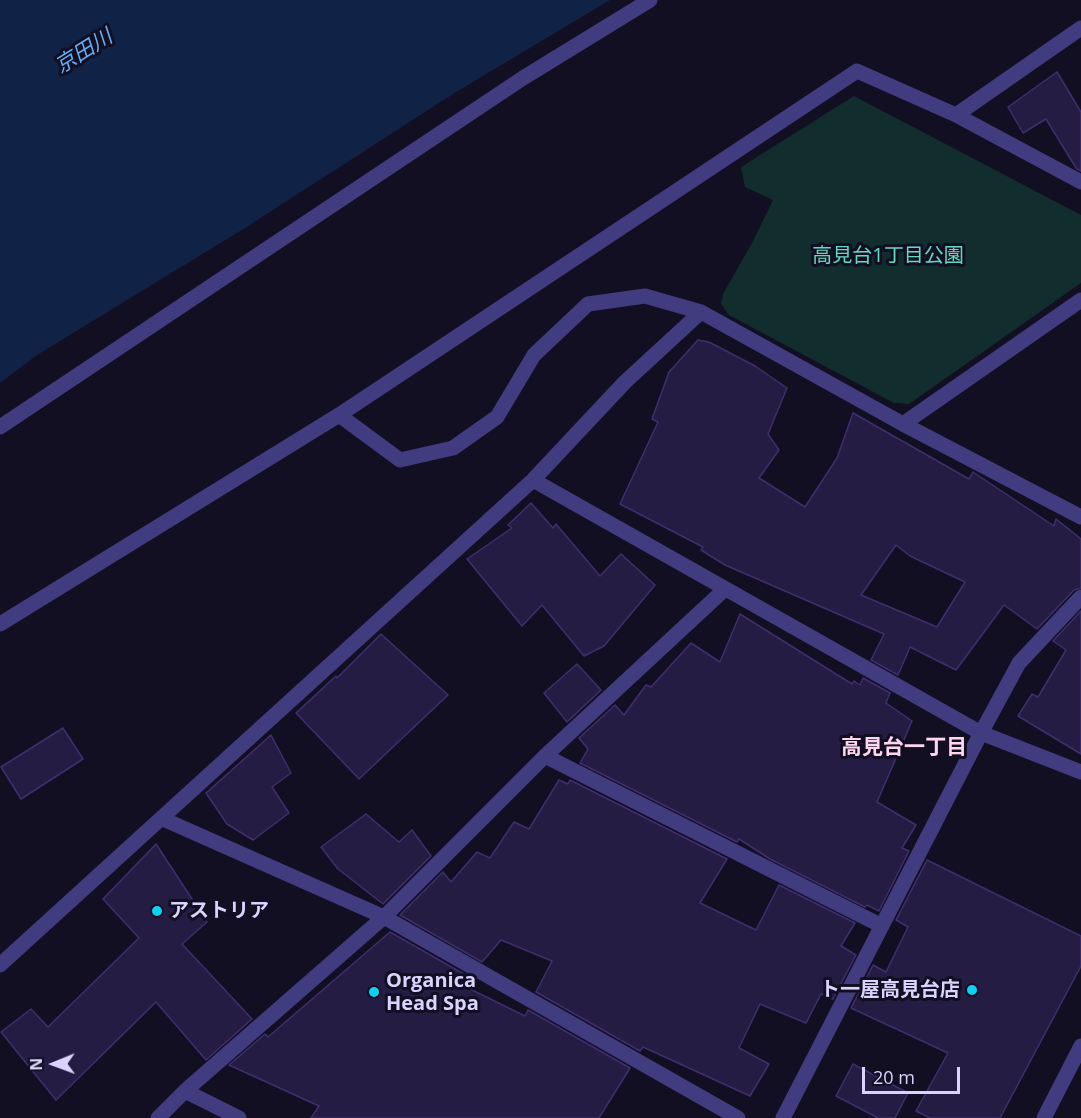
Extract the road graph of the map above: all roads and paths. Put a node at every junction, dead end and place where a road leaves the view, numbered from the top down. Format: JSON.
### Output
{"nodes":[{"id":1,"x":650,"y":0,"type":"edge"},
{"id":2,"x":1081,"y":28,"type":"edge"},
{"id":3,"x":956,"y":115,"type":"junction"},
{"id":4,"x":1081,"y":182,"type":"edge"},
{"id":5,"x":1081,"y":300,"type":"edge"},
{"id":6,"x":701,"y":312,"type":"junction"},
{"id":7,"x":339,"y":415,"type":"junction"},
{"id":8,"x":903,"y":424,"type":"junction"},
{"id":9,"x":0,"y":428,"type":"edge"},
{"id":10,"x":533,"y":480,"type":"junction"},
{"id":11,"x":1081,"y":518,"type":"edge"},
{"id":12,"x":725,"y":589,"type":"junction"},
{"id":13,"x":1081,"y":597,"type":"edge"},
{"id":14,"x":0,"y":624,"type":"edge"},
{"id":15,"x":981,"y":733,"type":"junction"},
{"id":16,"x":545,"y":756,"type":"junction"},
{"id":17,"x":1081,"y":772,"type":"edge"},
{"id":18,"x":163,"y":819,"type":"junction"},
{"id":19,"x":384,"y":917,"type":"junction"},
{"id":20,"x":882,"y":926,"type":"junction"},
{"id":21,"x":0,"y":965,"type":"edge"},
{"id":22,"x":1081,"y":1046,"type":"edge"},
{"id":23,"x":185,"y":1091,"type":"junction"},
{"id":24,"x":158,"y":1118,"type":"edge"},
{"id":25,"x":239,"y":1118,"type":"edge"},
{"id":26,"x":738,"y":1118,"type":"edge"},
{"id":27,"x":783,"y":1118,"type":"edge"},
{"id":28,"x":1044,"y":1118,"type":"edge"}],
"edges":[{"from":1,"to":9,"type":"street"},
{"from":2,"to":3,"type":"street"},
{"from":3,"to":4,"type":"street"},
{"from":3,"to":7,"type":"street"},
{"from":5,"to":8,"type":"street"},
{"from":6,"to":7,"type":"street"},
{"from":6,"to":8,"type":"street"},
{"from":6,"to":10,"type":"street"},
{"from":7,"to":14,"type":"street"},
{"from":8,"to":11,"type":"street"},
{"from":10,"to":12,"type":"street"},
{"from":10,"to":18,"type":"street"},
{"from":12,"to":15,"type":"street"},
{"from":12,"to":16,"type":"street"},
{"from":13,"to":15,"type":"street"},
{"from":15,"to":17,"type":"street"},
{"from":15,"to":20,"type":"street"},
{"from":16,"to":19,"type":"street"},
{"from":16,"to":20,"type":"street"},
{"from":18,"to":19,"type":"street"},
{"from":18,"to":21,"type":"street"},
{"from":19,"to":23,"type":"street"},
{"from":19,"to":26,"type":"street"},
{"from":20,"to":27,"type":"street"},
{"from":22,"to":28,"type":"street"},
{"from":23,"to":24,"type":"street"},
{"from":23,"to":25,"type":"street"}]}
